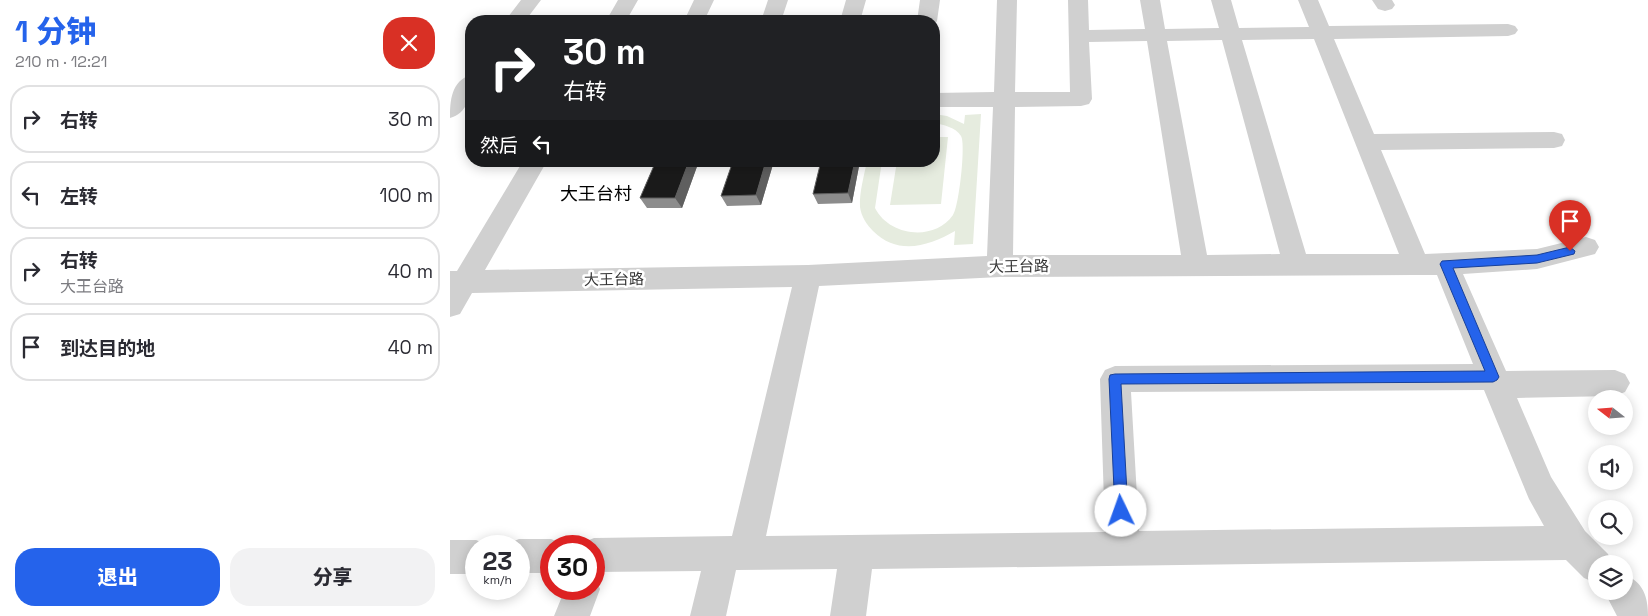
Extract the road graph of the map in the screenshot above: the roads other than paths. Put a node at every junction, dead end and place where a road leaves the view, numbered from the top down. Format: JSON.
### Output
{"nodes":[{"id":1,"x":530,"y":0,"type":"edge"},
{"id":2,"x":628,"y":0,"type":"edge"},
{"id":3,"x":704,"y":0,"type":"edge"},
{"id":4,"x":778,"y":0,"type":"edge"},
{"id":5,"x":856,"y":0,"type":"edge"},
{"id":6,"x":930,"y":0,"type":"edge"},
{"id":7,"x":1007,"y":0,"type":"edge"},
{"id":8,"x":1078,"y":0,"type":"edge"},
{"id":9,"x":1150,"y":0,"type":"edge"},
{"id":10,"x":1221,"y":0,"type":"edge"},
{"id":11,"x":1308,"y":0,"type":"edge"},
{"id":12,"x":519,"y":15,"type":"edge"},
{"id":13,"x":619,"y":15,"type":"edge"},
{"id":14,"x":697,"y":15,"type":"edge"},
{"id":15,"x":773,"y":15,"type":"edge"},
{"id":16,"x":852,"y":15,"type":"edge"},
{"id":17,"x":928,"y":15,"type":"edge"},
{"id":18,"x":1508,"y":30,"type":"dead end"},
{"id":19,"x":1321,"y":32,"type":"junction"},
{"id":20,"x":1231,"y":34,"type":"junction"},
{"id":21,"x":1079,"y":36,"type":"junction"},
{"id":22,"x":1156,"y":36,"type":"junction"},
{"id":23,"x":465,"y":93,"type":"edge"},
{"id":24,"x":1004,"y":99,"type":"junction"},
{"id":25,"x":940,"y":100,"type":"edge"},
{"id":26,"x":456,"y":110,"type":"edge"},
{"id":27,"x":1554,"y":140,"type":"dead end"},
{"id":28,"x":1366,"y":142,"type":"junction"},
{"id":29,"x":531,"y":167,"type":"edge"},
{"id":30,"x":1586,"y":247,"type":"dead end"},
{"id":31,"x":1196,"y":264,"type":"junction"},
{"id":32,"x":1431,"y":264,"type":"junction"},
{"id":33,"x":1000,"y":266,"type":"junction"},
{"id":34,"x":1296,"y":266,"type":"junction"},
{"id":35,"x":808,"y":276,"type":"junction"},
{"id":36,"x":457,"y":282,"type":"edge"},
{"id":37,"x":450,"y":306,"type":"edge"},
{"id":38,"x":1495,"y":381,"type":"junction"},
{"id":39,"x":1615,"y":383,"type":"dead end"},
{"id":40,"x":1573,"y":543,"type":"junction"},
{"id":41,"x":1123,"y":548,"type":"junction"},
{"id":42,"x":857,"y":552,"type":"junction"},
{"id":43,"x":734,"y":553,"type":"junction"},
{"id":44,"x":605,"y":555,"type":"edge"},
{"id":45,"x":1588,"y":558,"type":"edge"},
{"id":46,"x":578,"y":600,"type":"edge"},
{"id":47,"x":1629,"y":600,"type":"edge"},
{"id":48,"x":572,"y":616,"type":"edge"},
{"id":49,"x":708,"y":616,"type":"edge"},
{"id":50,"x":848,"y":616,"type":"edge"},
{"id":51,"x":1635,"y":616,"type":"edge"}],
"edges":[{"from":1,"to":12,"type":"street"},
{"from":2,"to":13,"type":"street"},
{"from":3,"to":14,"type":"street"},
{"from":4,"to":15,"type":"street"},
{"from":5,"to":16,"type":"street"},
{"from":6,"to":17,"type":"street"},
{"from":7,"to":24,"type":"street"},
{"from":8,"to":21,"type":"street"},
{"from":9,"to":22,"type":"street"},
{"from":10,"to":20,"type":"street"},
{"from":11,"to":19,"type":"street"},
{"from":18,"to":19,"type":"street"},
{"from":19,"to":20,"type":"street"},
{"from":19,"to":28,"type":"street"},
{"from":20,"to":22,"type":"street"},
{"from":20,"to":34,"type":"street"},
{"from":21,"to":22,"type":"street"},
{"from":21,"to":24,"type":"street"},
{"from":22,"to":31,"type":"street"},
{"from":23,"to":26,"type":"street"},
{"from":24,"to":25,"type":"street"},
{"from":24,"to":33,"type":"street"},
{"from":27,"to":28,"type":"street"},
{"from":28,"to":32,"type":"street"},
{"from":29,"to":36,"type":"street"},
{"from":30,"to":32,"type":"street","name":"大王台路"},
{"from":31,"to":33,"type":"street","name":"大王台路"},
{"from":31,"to":34,"type":"street","name":"大王台路"},
{"from":32,"to":34,"type":"street","name":"大王台路"},
{"from":32,"to":38,"type":"street"},
{"from":33,"to":35,"type":"street","name":"大王台路"},
{"from":35,"to":36,"type":"street","name":"大王台路"},
{"from":35,"to":43,"type":"street"},
{"from":36,"to":37,"type":"street"},
{"from":38,"to":39,"type":"street"},
{"from":38,"to":40,"type":"street"},
{"from":38,"to":41,"type":"street"},
{"from":40,"to":41,"type":"street"},
{"from":40,"to":45,"type":"street"},
{"from":41,"to":42,"type":"street"},
{"from":42,"to":43,"type":"street"},
{"from":42,"to":50,"type":"street"},
{"from":43,"to":44,"type":"street"},
{"from":43,"to":49,"type":"street"},
{"from":46,"to":48,"type":"street"},
{"from":47,"to":51,"type":"street"}]}
